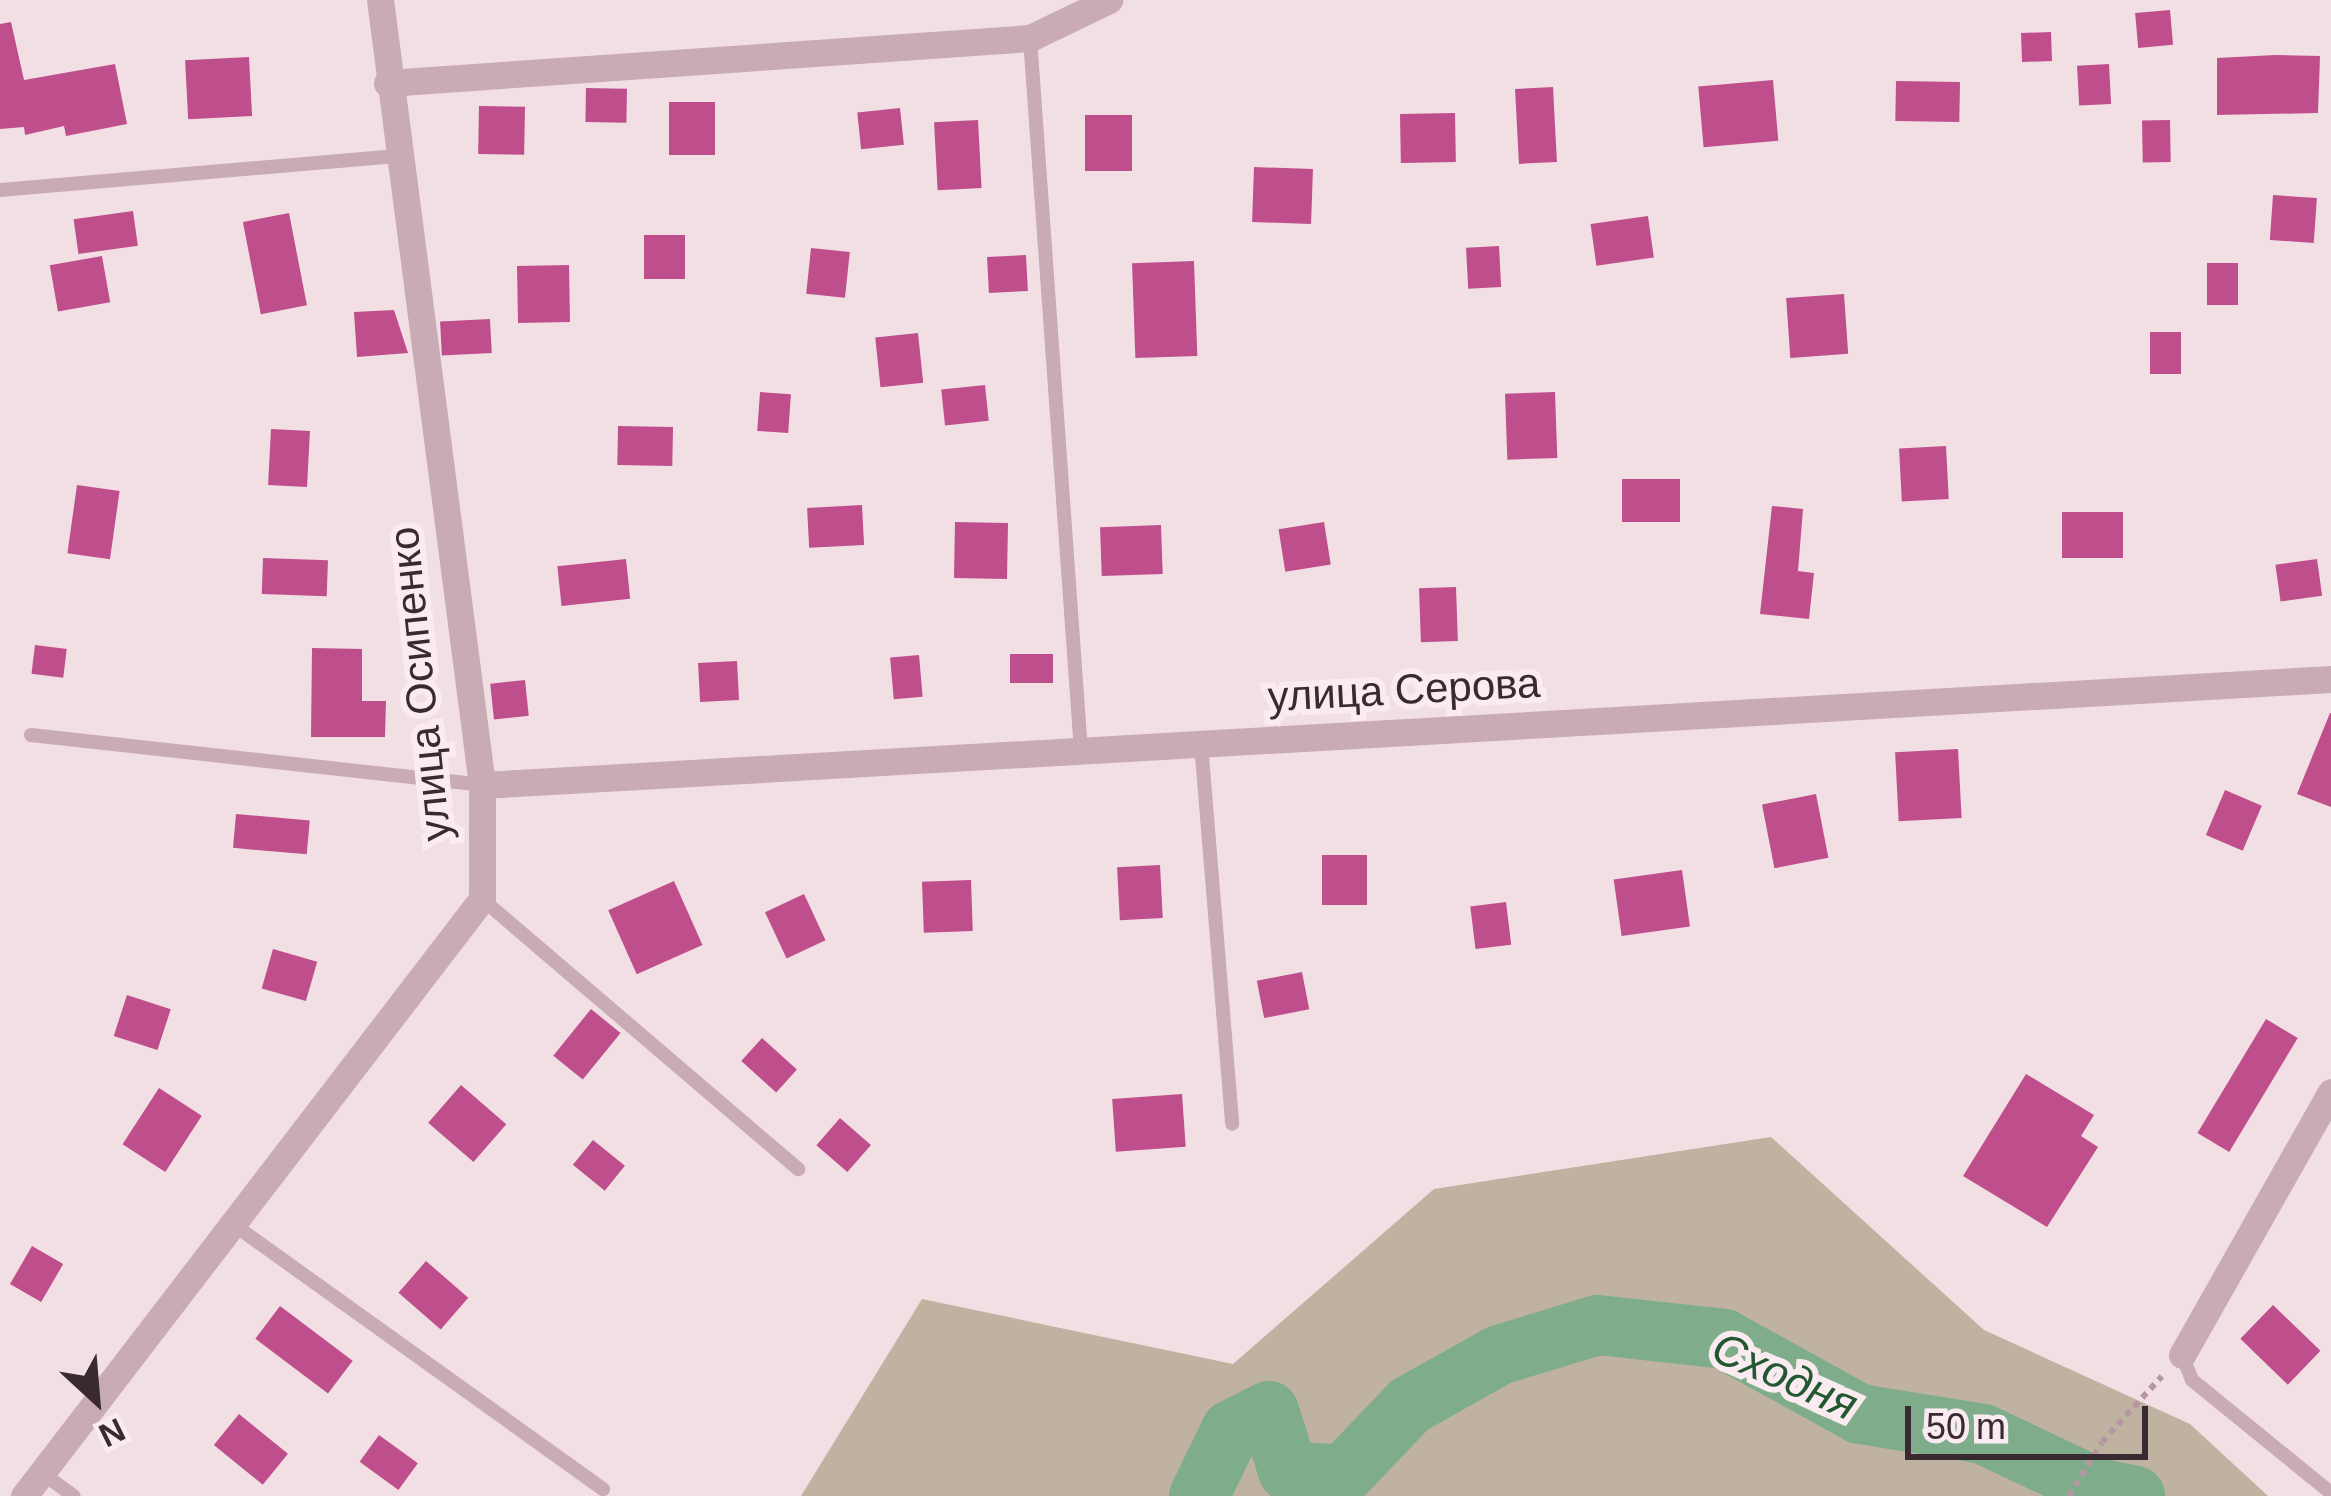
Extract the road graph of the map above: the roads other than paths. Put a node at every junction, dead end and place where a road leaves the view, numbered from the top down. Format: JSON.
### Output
{"nodes":[{"id":1,"x":380,"y":0,"type":"edge"},
{"id":2,"x":1109,"y":0,"type":"edge"},
{"id":3,"x":1030,"y":38,"type":"junction"},
{"id":4,"x":387,"y":83,"type":"junction"},
{"id":5,"x":395,"y":156,"type":"junction"},
{"id":6,"x":0,"y":190,"type":"edge"},
{"id":7,"x":2331,"y":679,"type":"edge"},
{"id":8,"x":31,"y":735,"type":"dead end"},
{"id":9,"x":1201,"y":744,"type":"junction"},
{"id":10,"x":1081,"y":751,"type":"junction"},
{"id":11,"x":482,"y":785,"type":"junction"},
{"id":12,"x":482,"y":899,"type":"junction"},
{"id":13,"x":2331,"y":1093,"type":"edge"},
{"id":14,"x":1232,"y":1124,"type":"dead end"},
{"id":15,"x":798,"y":1169,"type":"dead end"},
{"id":16,"x":230,"y":1222,"type":"junction"},
{"id":17,"x":2182,"y":1355,"type":"joint"},
{"id":18,"x":42,"y":1473,"type":"junction"},
{"id":19,"x":603,"y":1489,"type":"dead end"},
{"id":20,"x":2331,"y":1493,"type":"edge"},
{"id":21,"x":24,"y":1496,"type":"edge"},
{"id":22,"x":74,"y":1496,"type":"edge"}],
"edges":[{"from":1,"to":4,"type":"street","name":"улица Осипенко"},
{"from":2,"to":3,"type":"street"},
{"from":3,"to":4,"type":"street"},
{"from":3,"to":10,"type":"lane"},
{"from":4,"to":5,"type":"street","name":"улица Осипенко"},
{"from":5,"to":6,"type":"lane"},
{"from":5,"to":11,"type":"street","name":"улица Осипенко"},
{"from":7,"to":9,"type":"street","name":"улица Серова"},
{"from":8,"to":11,"type":"lane"},
{"from":9,"to":10,"type":"street","name":"улица Серова"},
{"from":9,"to":14,"type":"lane"},
{"from":10,"to":11,"type":"street","name":"улица Серова"},
{"from":11,"to":12,"type":"street","name":"улица Осипенко"},
{"from":12,"to":15,"type":"lane"},
{"from":12,"to":16,"type":"street"},
{"from":13,"to":17,"type":"street"},
{"from":16,"to":18,"type":"street"},
{"from":16,"to":19,"type":"lane"},
{"from":17,"to":20,"type":"lane"},
{"from":18,"to":21,"type":"street"},
{"from":18,"to":22,"type":"lane"}]}
